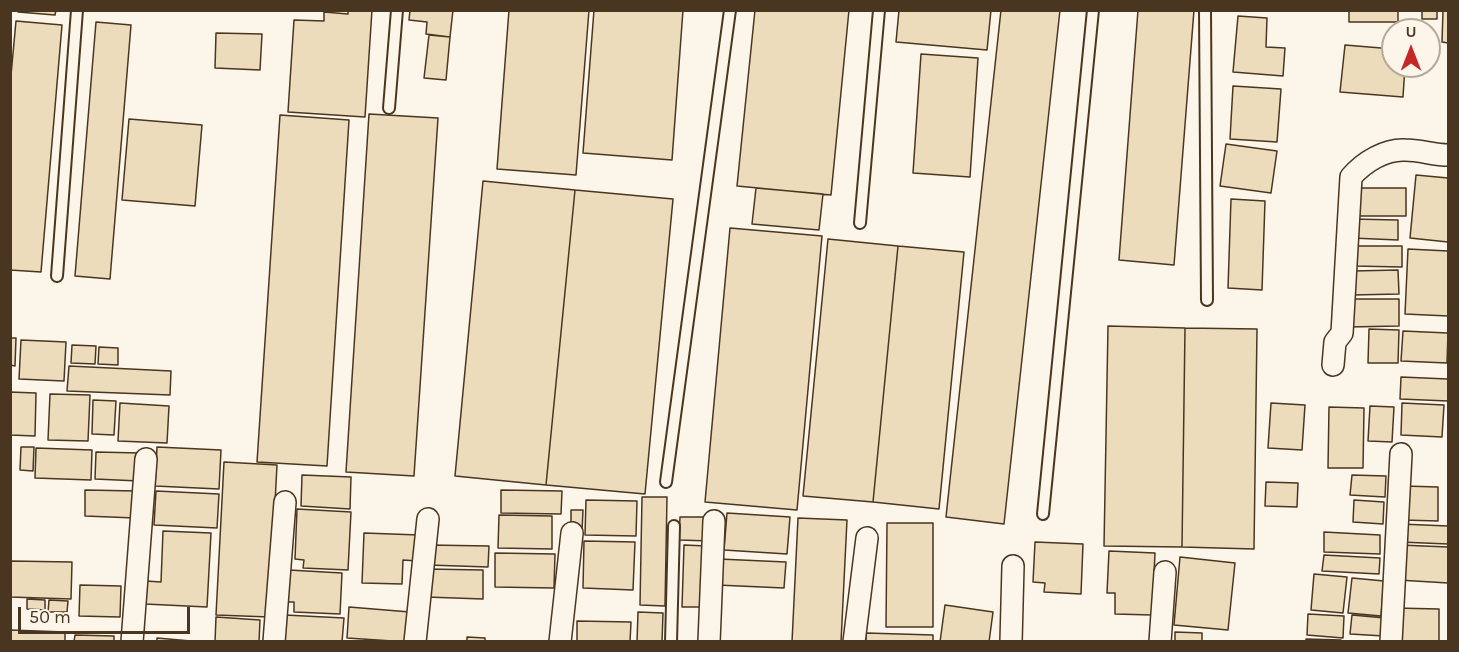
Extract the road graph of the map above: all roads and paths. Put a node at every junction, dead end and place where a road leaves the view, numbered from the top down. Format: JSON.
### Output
{"nodes":[{"id":1,"x":77,"y":10,"type":"edge"},
{"id":2,"x":397,"y":10,"type":"edge"},
{"id":3,"x":730,"y":10,"type":"edge"},
{"id":4,"x":879,"y":10,"type":"edge"},
{"id":5,"x":1093,"y":10,"type":"edge"},
{"id":6,"x":1205,"y":10,"type":"edge"},
{"id":7,"x":389,"y":108,"type":"dead end"},
{"id":8,"x":1449,"y":155,"type":"edge"},
{"id":9,"x":860,"y":223,"type":"dead end"},
{"id":10,"x":57,"y":276,"type":"dead end"},
{"id":11,"x":1207,"y":300,"type":"dead end"},
{"id":12,"x":1334,"y":364,"type":"dead end"},
{"id":13,"x":1401,"y":453,"type":"dead end"},
{"id":14,"x":146,"y":459,"type":"dead end"},
{"id":15,"x":666,"y":482,"type":"dead end"},
{"id":16,"x":285,"y":502,"type":"dead end"},
{"id":17,"x":1043,"y":514,"type":"dead end"},
{"id":18,"x":428,"y":519,"type":"dead end"},
{"id":19,"x":714,"y":521,"type":"dead end"},
{"id":20,"x":674,"y":526,"type":"dead end"},
{"id":21,"x":572,"y":533,"type":"dead end"},
{"id":22,"x":867,"y":538,"type":"dead end"},
{"id":23,"x":1013,"y":566,"type":"dead end"},
{"id":24,"x":1165,"y":572,"type":"dead end"},
{"id":25,"x":132,"y":642,"type":"edge"},
{"id":26,"x":274,"y":642,"type":"edge"},
{"id":27,"x":415,"y":642,"type":"edge"},
{"id":28,"x":560,"y":642,"type":"edge"},
{"id":29,"x":670,"y":642,"type":"edge"},
{"id":30,"x":709,"y":642,"type":"edge"},
{"id":31,"x":854,"y":642,"type":"edge"},
{"id":32,"x":1011,"y":642,"type":"edge"},
{"id":33,"x":1160,"y":642,"type":"edge"},
{"id":34,"x":1391,"y":642,"type":"edge"}],
"edges":[{"from":1,"to":10,"type":"lane"},
{"from":2,"to":7,"type":"lane"},
{"from":3,"to":15,"type":"lane"},
{"from":4,"to":9,"type":"lane"},
{"from":5,"to":17,"type":"lane"},
{"from":6,"to":11,"type":"lane"},
{"from":8,"to":12,"type":"street"},
{"from":13,"to":34,"type":"street"},
{"from":14,"to":25,"type":"street"},
{"from":16,"to":26,"type":"street"},
{"from":18,"to":27,"type":"street"},
{"from":19,"to":30,"type":"street"},
{"from":20,"to":29,"type":"lane"},
{"from":21,"to":28,"type":"street"},
{"from":22,"to":31,"type":"street"},
{"from":23,"to":32,"type":"street"},
{"from":24,"to":33,"type":"street"}]}
